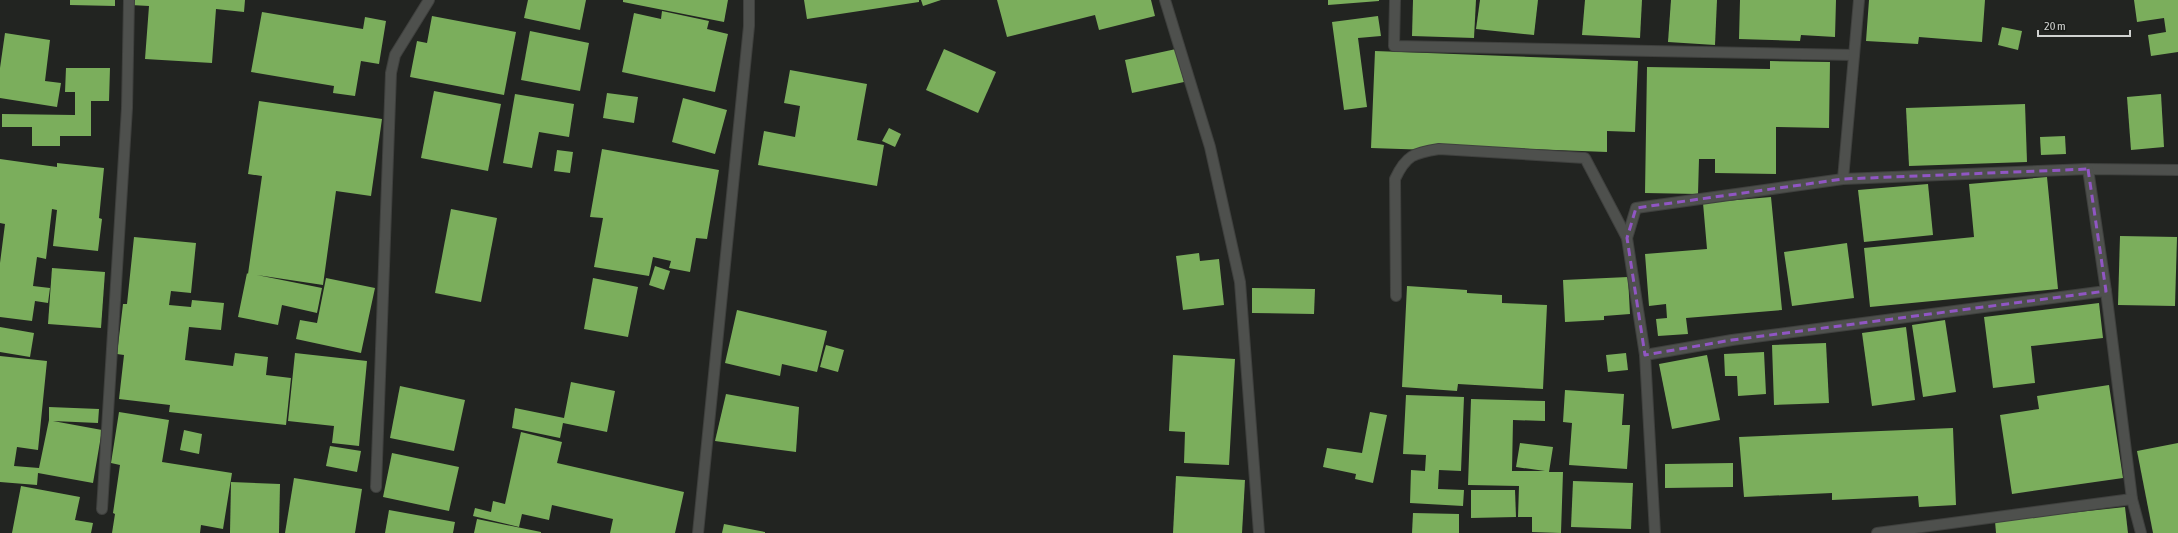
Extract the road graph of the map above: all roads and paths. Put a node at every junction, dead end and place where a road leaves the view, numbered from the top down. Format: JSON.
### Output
{"nodes":[{"id":1,"x":129,"y":0,"type":"edge"},
{"id":2,"x":429,"y":0,"type":"edge"},
{"id":3,"x":749,"y":0,"type":"edge"},
{"id":4,"x":1165,"y":0,"type":"edge"},
{"id":5,"x":1395,"y":0,"type":"edge"},
{"id":6,"x":1859,"y":0,"type":"edge"},
{"id":7,"x":1854,"y":55,"type":"junction"},
{"id":8,"x":2088,"y":169,"type":"junction"},
{"id":9,"x":2178,"y":170,"type":"edge"},
{"id":10,"x":1843,"y":179,"type":"junction"},
{"id":11,"x":1626,"y":238,"type":"junction"},
{"id":12,"x":2106,"y":291,"type":"junction"},
{"id":13,"x":1396,"y":296,"type":"dead end"},
{"id":14,"x":1645,"y":355,"type":"junction"},
{"id":15,"x":376,"y":487,"type":"dead end"},
{"id":16,"x":2132,"y":499,"type":"junction"},
{"id":17,"x":102,"y":509,"type":"dead end"},
{"id":18,"x":698,"y":533,"type":"edge"},
{"id":19,"x":1259,"y":533,"type":"edge"},
{"id":20,"x":1655,"y":533,"type":"edge"},
{"id":21,"x":1876,"y":533,"type":"edge"},
{"id":22,"x":2140,"y":533,"type":"edge"}],
"edges":[{"from":1,"to":17,"type":"street"},
{"from":2,"to":15,"type":"street"},
{"from":3,"to":18,"type":"street"},
{"from":4,"to":19,"type":"street"},
{"from":5,"to":7,"type":"street"},
{"from":6,"to":7,"type":"street"},
{"from":7,"to":10,"type":"street"},
{"from":8,"to":9,"type":"street"},
{"from":8,"to":10,"type":"street"},
{"from":8,"to":12,"type":"street"},
{"from":10,"to":11,"type":"street"},
{"from":11,"to":13,"type":"street"},
{"from":11,"to":14,"type":"street"},
{"from":12,"to":14,"type":"street"},
{"from":12,"to":16,"type":"street"},
{"from":14,"to":20,"type":"street"},
{"from":16,"to":21,"type":"street"},
{"from":16,"to":22,"type":"street"}]}
